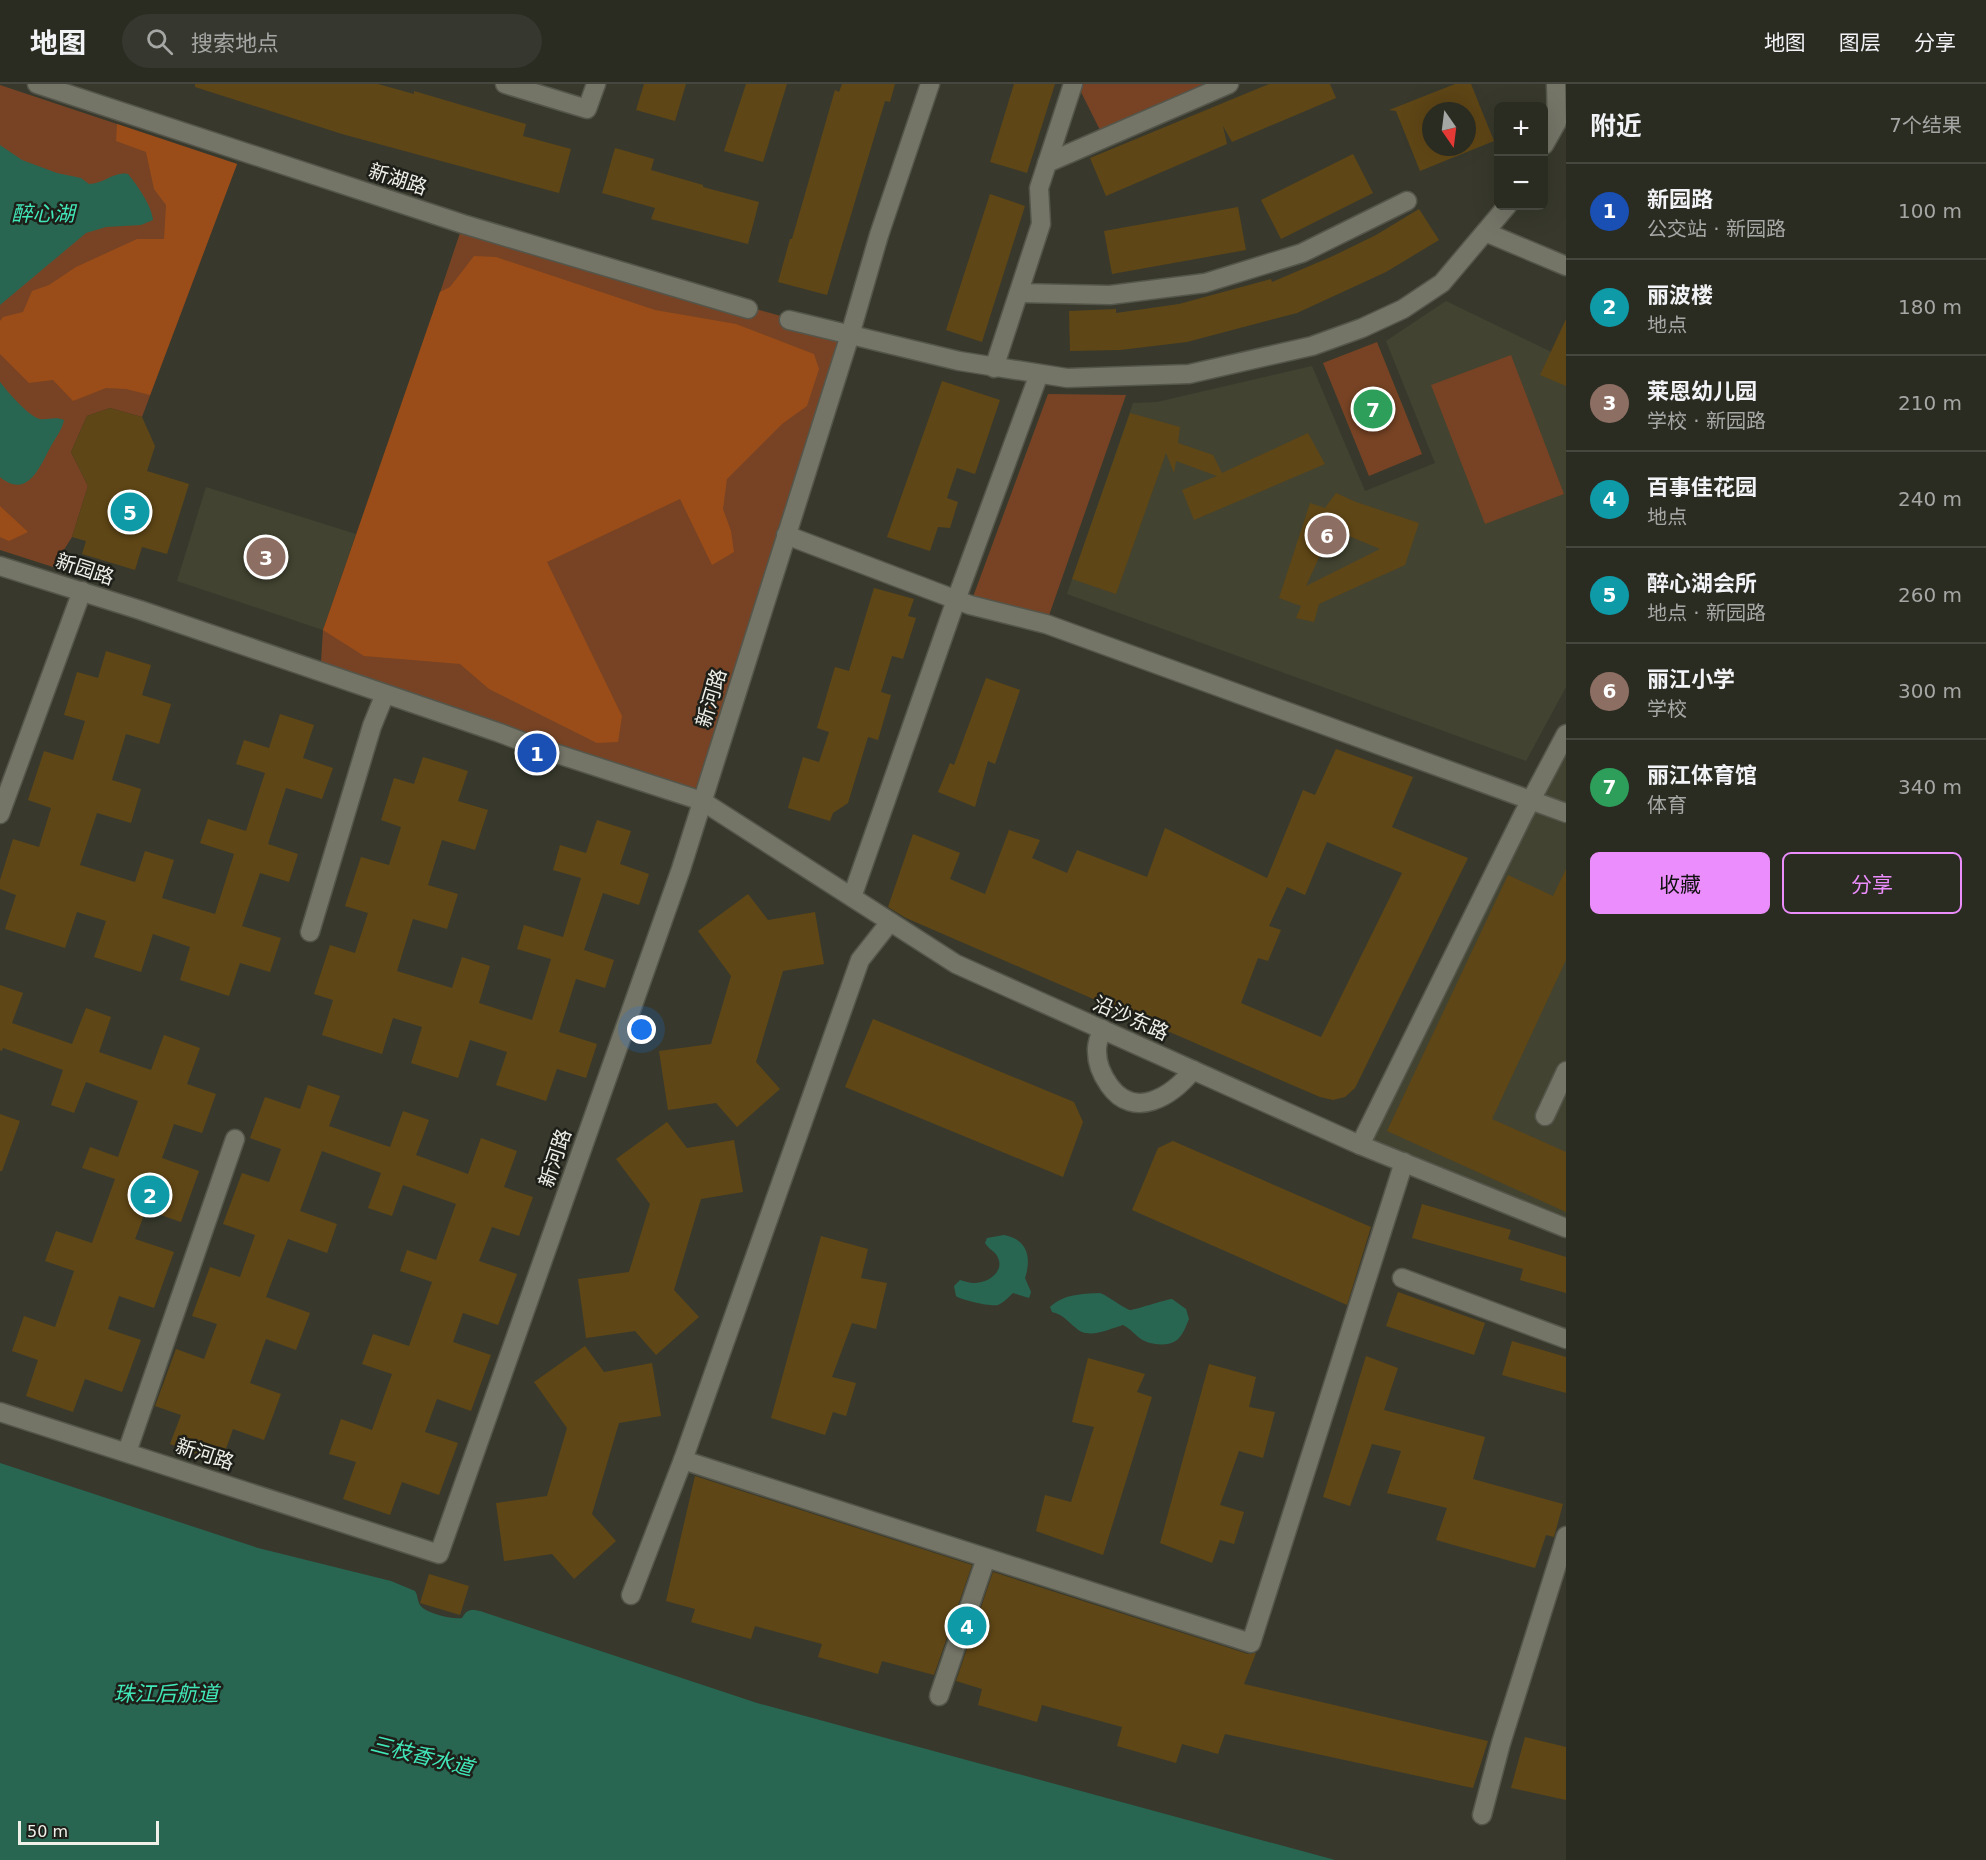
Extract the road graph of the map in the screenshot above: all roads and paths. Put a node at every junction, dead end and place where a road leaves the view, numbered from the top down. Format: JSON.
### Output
{"nodes":[{"id":1,"x":37,"y":84,"type":"edge"},
{"id":2,"x":506,"y":84,"type":"edge"},
{"id":3,"x":596,"y":84,"type":"edge"},
{"id":4,"x":930,"y":84,"type":"edge"},
{"id":5,"x":1073,"y":84,"type":"edge"},
{"id":6,"x":1229,"y":84,"type":"edge"},
{"id":7,"x":1556,"y":84,"type":"edge"},
{"id":8,"x":61,"y":88,"type":"edge"},
{"id":9,"x":1562,"y":124,"type":"edge"},
{"id":10,"x":1548,"y":140,"type":"edge"},
{"id":11,"x":1047,"y":163,"type":"junction"},
{"id":12,"x":1407,"y":201,"type":"dead end"},
{"id":13,"x":1504,"y":210,"type":"edge"},
{"id":14,"x":1485,"y":232,"type":"junction"},
{"id":15,"x":1566,"y":266,"type":"edge"},
{"id":16,"x":1019,"y":292,"type":"junction"},
{"id":17,"x":748,"y":309,"type":"dead end"},
{"id":18,"x":789,"y":320,"type":"dead end"},
{"id":19,"x":850,"y":335,"type":"junction"},
{"id":20,"x":994,"y":368,"type":"junction"},
{"id":21,"x":1039,"y":374,"type":"junction"},
{"id":22,"x":786,"y":535,"type":"junction"},
{"id":23,"x":0,"y":566,"type":"edge"},
{"id":24,"x":82,"y":591,"type":"junction"},
{"id":25,"x":956,"y":600,"type":"junction"},
{"id":26,"x":385,"y":694,"type":"junction"},
{"id":27,"x":1566,"y":734,"type":"edge"},
{"id":28,"x":702,"y":801,"type":"junction"},
{"id":29,"x":1531,"y":801,"type":"junction"},
{"id":30,"x":1566,"y":813,"type":"edge"},
{"id":31,"x":0,"y":814,"type":"edge"},
{"id":32,"x":852,"y":897,"type":"junction"},
{"id":33,"x":890,"y":921,"type":"junction"},
{"id":34,"x":310,"y":932,"type":"dead end"},
{"id":35,"x":1102,"y":1029,"type":"junction"},
{"id":36,"x":1193,"y":1070,"type":"junction"},
{"id":37,"x":1566,"y":1071,"type":"edge"},
{"id":38,"x":1545,"y":1116,"type":"dead end"},
{"id":39,"x":235,"y":1139,"type":"dead end"},
{"id":40,"x":1360,"y":1145,"type":"junction"},
{"id":41,"x":1404,"y":1162,"type":"junction"},
{"id":42,"x":1566,"y":1228,"type":"edge"},
{"id":43,"x":1402,"y":1278,"type":"dead end"},
{"id":44,"x":1566,"y":1339,"type":"edge"},
{"id":45,"x":0,"y":1412,"type":"edge"},
{"id":46,"x":127,"y":1452,"type":"junction"},
{"id":47,"x":683,"y":1460,"type":"junction"},
{"id":48,"x":1566,"y":1536,"type":"edge"},
{"id":49,"x":986,"y":1558,"type":"junction"},
{"id":50,"x":631,"y":1596,"type":"dead end"},
{"id":51,"x":939,"y":1696,"type":"dead end"},
{"id":52,"x":1482,"y":1815,"type":"dead end"}],
"edges":[{"from":1,"to":8,"type":"street","name":"新湖路"},
{"from":2,"to":3,"type":"street"},
{"from":4,"to":19,"type":"street","name":"新河路"},
{"from":5,"to":11,"type":"street"},
{"from":6,"to":11,"type":"street"},
{"from":7,"to":9,"type":"street"},
{"from":8,"to":17,"type":"street","name":"新湖路"},
{"from":9,"to":10,"type":"street"},
{"from":11,"to":16,"type":"street"},
{"from":12,"to":16,"type":"street"},
{"from":13,"to":14,"type":"street"},
{"from":14,"to":15,"type":"street"},
{"from":14,"to":21,"type":"street"},
{"from":16,"to":20,"type":"street"},
{"from":18,"to":19,"type":"street"},
{"from":19,"to":20,"type":"street"},
{"from":19,"to":22,"type":"street","name":"新河路"},
{"from":20,"to":21,"type":"street"},
{"from":21,"to":25,"type":"street"},
{"from":22,"to":25,"type":"street"},
{"from":22,"to":28,"type":"street","name":"新河路"},
{"from":23,"to":24,"type":"street","name":"新园路"},
{"from":24,"to":26,"type":"street","name":"新园路"},
{"from":24,"to":31,"type":"street"},
{"from":25,"to":29,"type":"street"},
{"from":25,"to":32,"type":"street"},
{"from":26,"to":28,"type":"street","name":"新园路"},
{"from":26,"to":34,"type":"street"},
{"from":27,"to":29,"type":"street"},
{"from":28,"to":32,"type":"street","name":"沿沙东路"},
{"from":28,"to":46,"type":"street","name":"新河路"},
{"from":29,"to":30,"type":"street"},
{"from":29,"to":40,"type":"street"},
{"from":32,"to":33,"type":"street","name":"沿沙东路"},
{"from":33,"to":35,"type":"street","name":"沿沙东路"},
{"from":33,"to":47,"type":"street"},
{"from":35,"to":36,"type":"street","name":"沿沙东路"},
{"from":35,"to":36,"type":"street"},
{"from":36,"to":40,"type":"street","name":"沿沙东路"},
{"from":37,"to":38,"type":"street"},
{"from":39,"to":46,"type":"street"},
{"from":40,"to":41,"type":"street","name":"沿沙东路"},
{"from":41,"to":42,"type":"street","name":"沿沙东路"},
{"from":41,"to":49,"type":"street"},
{"from":43,"to":44,"type":"street"},
{"from":45,"to":46,"type":"street","name":"新河路"},
{"from":47,"to":49,"type":"street"},
{"from":47,"to":50,"type":"street"},
{"from":48,"to":52,"type":"street"},
{"from":49,"to":51,"type":"street"}]}
